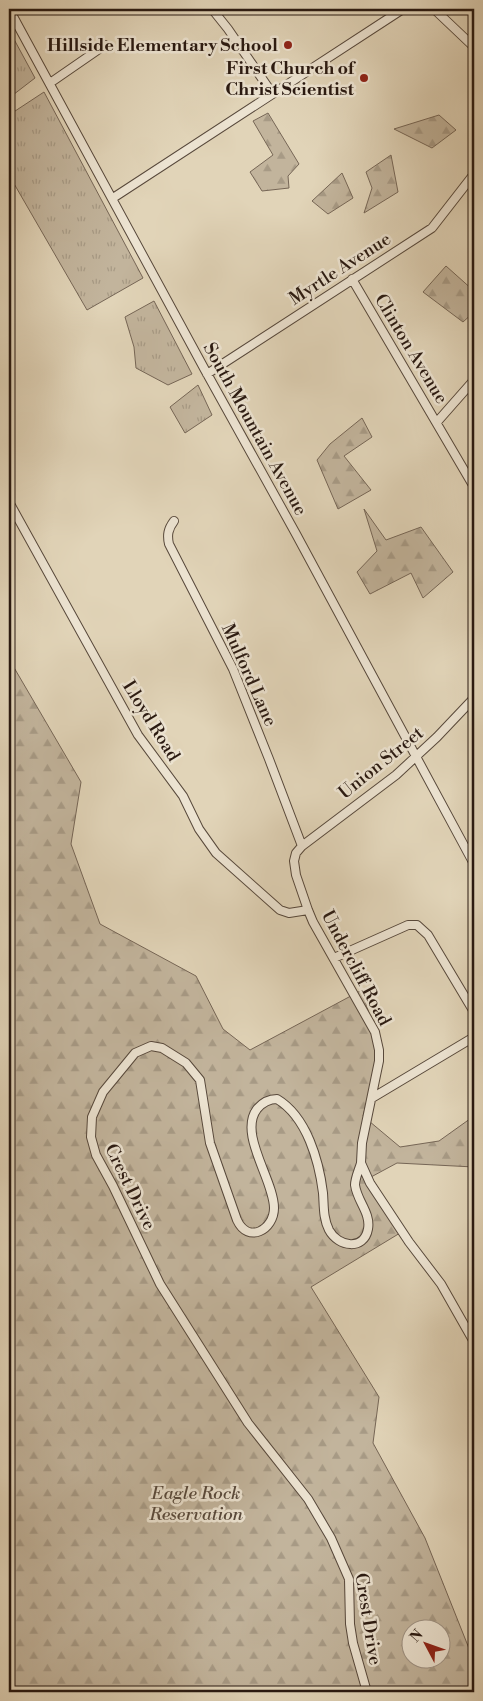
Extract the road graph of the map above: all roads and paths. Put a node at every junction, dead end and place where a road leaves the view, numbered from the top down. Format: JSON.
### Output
{"nodes":[{"id":1,"x":212,"y":9,"type":"edge"},
{"id":2,"x":403,"y":9,"type":"edge"},
{"id":3,"x":434,"y":9,"type":"edge"},
{"id":4,"x":10,"y":10,"type":"edge"},
{"id":5,"x":105,"y":45,"type":"dead end"},
{"id":6,"x":474,"y":47,"type":"edge"},
{"id":7,"x":50,"y":83,"type":"junction"},
{"id":8,"x":272,"y":93,"type":"junction"},
{"id":9,"x":474,"y":174,"type":"edge"},
{"id":10,"x":113,"y":198,"type":"junction"},
{"id":11,"x":352,"y":279,"type":"junction"},
{"id":12,"x":207,"y":374,"type":"junction"},
{"id":13,"x":474,"y":380,"type":"edge"},
{"id":14,"x":437,"y":422,"type":"junction"},
{"id":15,"x":474,"y":487,"type":"edge"},
{"id":16,"x":9,"y":502,"type":"edge"},
{"id":17,"x":174,"y":521,"type":"dead end"},
{"id":18,"x":474,"y":698,"type":"edge"},
{"id":19,"x":416,"y":757,"type":"junction"},
{"id":20,"x":302,"y":846,"type":"junction"},
{"id":21,"x":474,"y":864,"type":"edge"},
{"id":22,"x":308,"y":910,"type":"junction"},
{"id":23,"x":334,"y":958,"type":"junction"},
{"id":24,"x":474,"y":1012,"type":"edge"},
{"id":25,"x":474,"y":1037,"type":"edge"},
{"id":26,"x":372,"y":1098,"type":"junction"},
{"id":27,"x":360,"y":1163,"type":"junction"},
{"id":28,"x":474,"y":1342,"type":"edge"},
{"id":29,"x":367,"y":1692,"type":"edge"}],
"edges":[{"from":1,"to":8,"type":"street"},
{"from":2,"to":8,"type":"street"},
{"from":3,"to":6,"type":"street"},
{"from":4,"to":7,"type":"street","name":"South Mountain Avenue"},
{"from":5,"to":7,"type":"street"},
{"from":7,"to":10,"type":"street","name":"South Mountain Avenue"},
{"from":8,"to":10,"type":"street"},
{"from":9,"to":11,"type":"street","name":"Myrtle Avenue"},
{"from":10,"to":12,"type":"street","name":"South Mountain Avenue"},
{"from":11,"to":12,"type":"street","name":"Myrtle Avenue"},
{"from":11,"to":14,"type":"street","name":"Clinton Avenue"},
{"from":12,"to":19,"type":"street","name":"South Mountain Avenue"},
{"from":13,"to":14,"type":"street"},
{"from":14,"to":15,"type":"street","name":"Clinton Avenue"},
{"from":16,"to":22,"type":"street","name":"Lloyd Road"},
{"from":17,"to":20,"type":"street","name":"Mulford Lane"},
{"from":18,"to":19,"type":"street","name":"Union Street"},
{"from":19,"to":20,"type":"street","name":"Union Street"},
{"from":19,"to":21,"type":"street","name":"South Mountain Avenue"},
{"from":20,"to":22,"type":"street","name":"Undercliff Road"},
{"from":22,"to":23,"type":"street","name":"Undercliff Road"},
{"from":23,"to":24,"type":"street"},
{"from":23,"to":26,"type":"street","name":"Undercliff Road"},
{"from":25,"to":26,"type":"street"},
{"from":26,"to":27,"type":"street","name":"Undercliff Road"},
{"from":27,"to":28,"type":"street"},
{"from":27,"to":29,"type":"street","name":"Crest Drive"}]}
